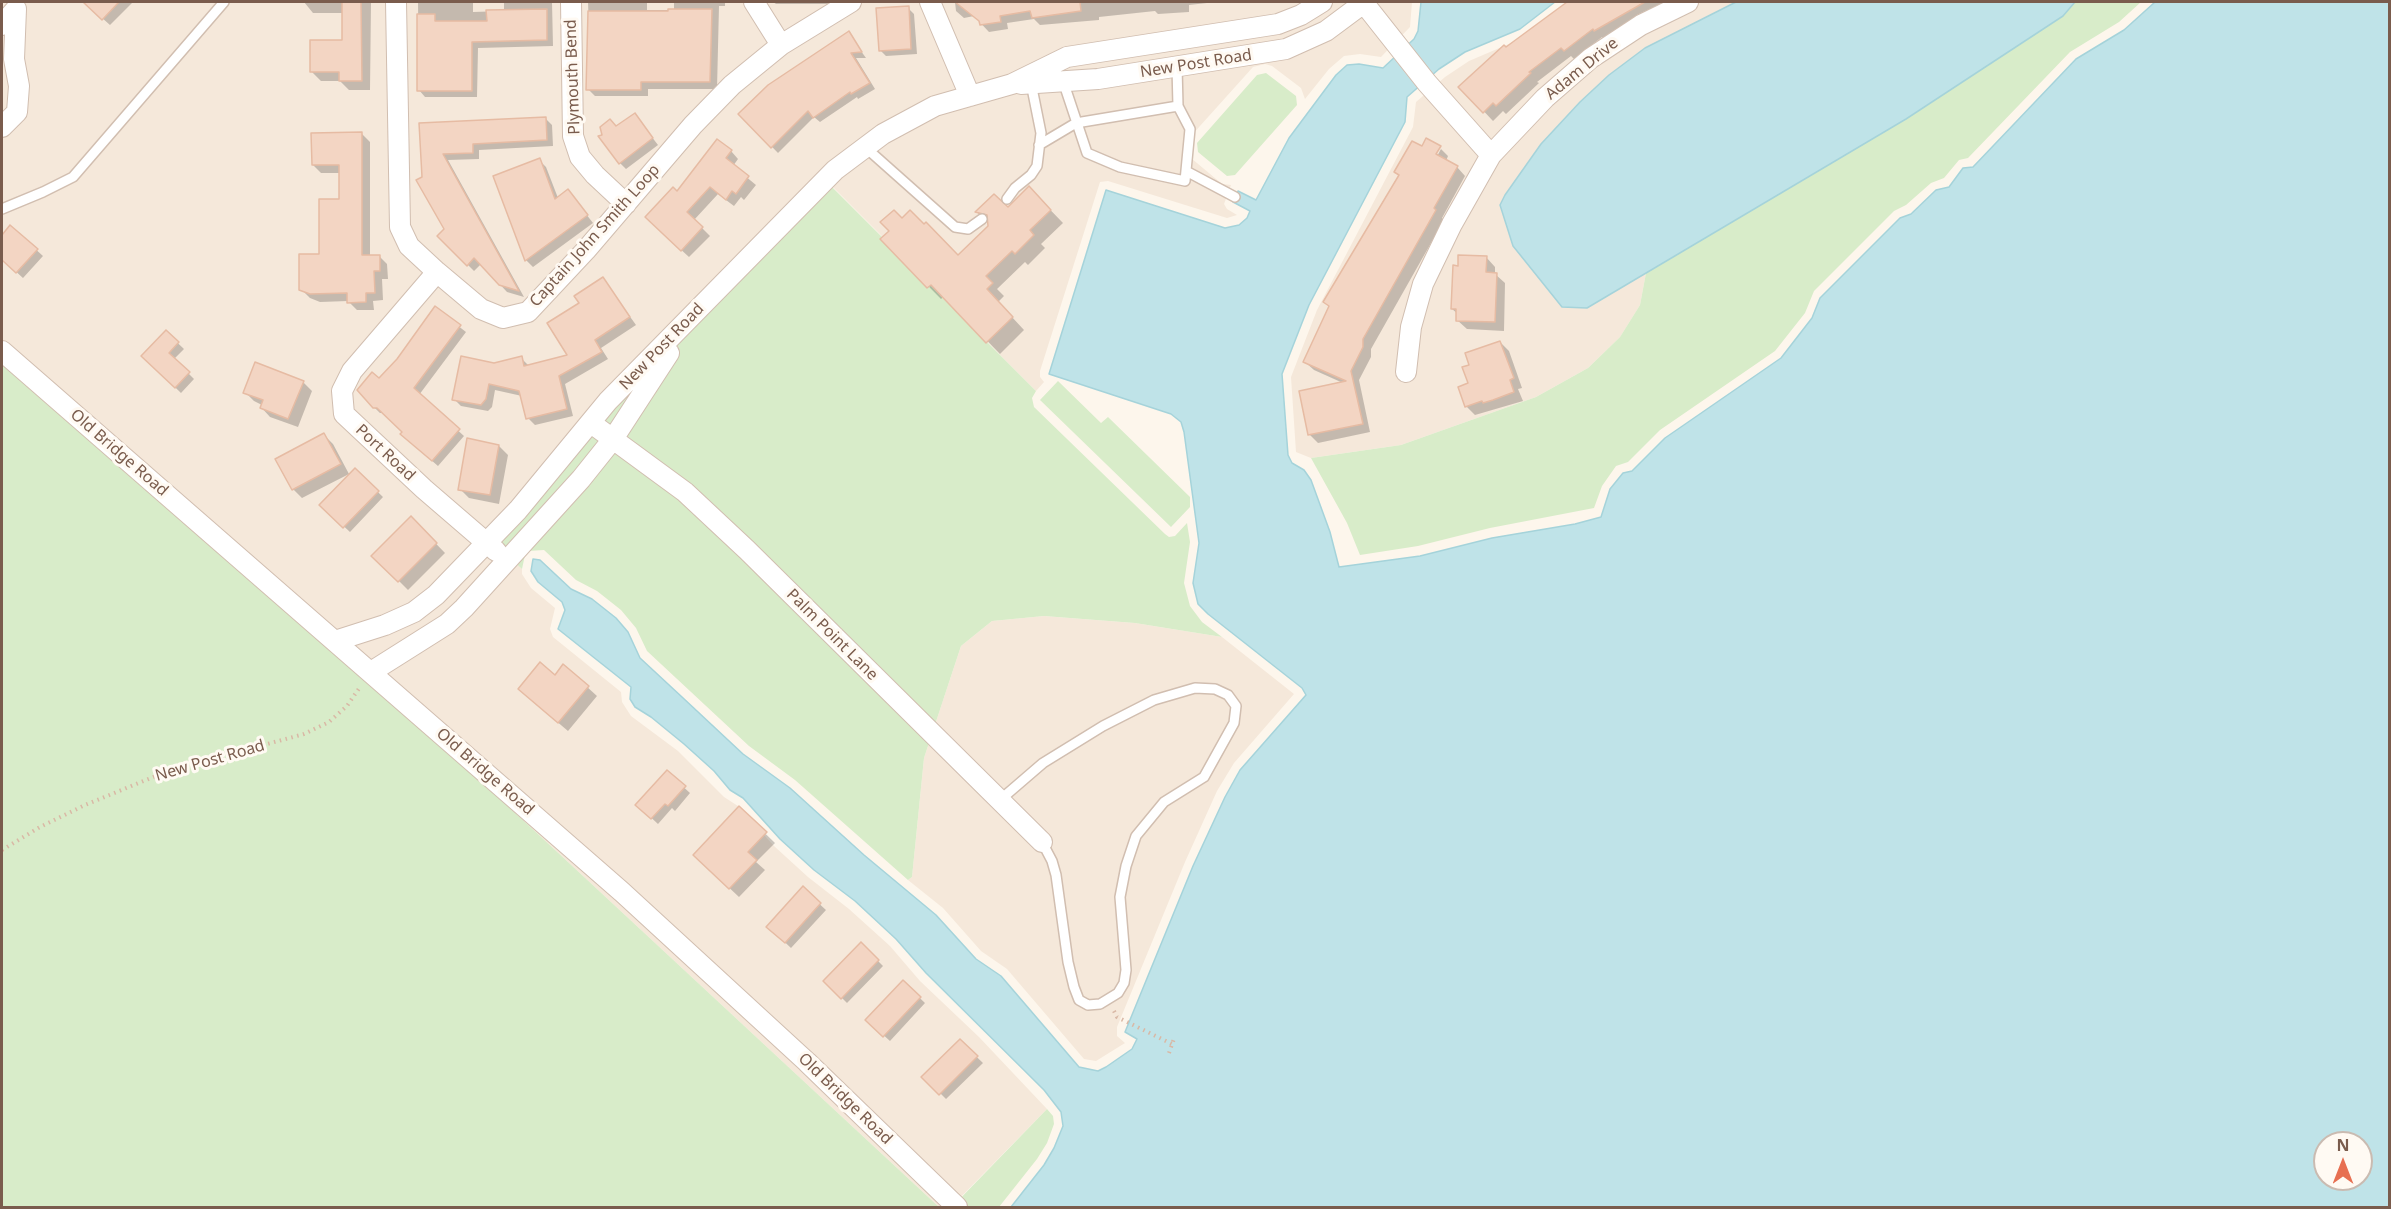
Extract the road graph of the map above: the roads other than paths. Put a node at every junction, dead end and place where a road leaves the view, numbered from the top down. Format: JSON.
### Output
{"nodes":[{"id":1,"x":224,"y":2,"type":"edge"},
{"id":2,"x":396,"y":2,"type":"edge"},
{"id":3,"x":571,"y":2,"type":"edge"},
{"id":4,"x":754,"y":2,"type":"edge"},
{"id":5,"x":851,"y":2,"type":"edge"},
{"id":6,"x":930,"y":2,"type":"edge"},
{"id":7,"x":1322,"y":2,"type":"edge"},
{"id":8,"x":1364,"y":2,"type":"edge"},
{"id":9,"x":1688,"y":2,"type":"edge"},
{"id":10,"x":19,"y":5,"type":"edge"},
{"id":11,"x":2,"y":25,"type":"edge"},
{"id":12,"x":781,"y":45,"type":"junction"},
{"id":13,"x":1177,"y":67,"type":"junction"},
{"id":14,"x":1063,"y":81,"type":"junction"},
{"id":15,"x":1022,"y":84,"type":"junction"},
{"id":16,"x":970,"y":96,"type":"junction"},
{"id":17,"x":1178,"y":106,"type":"junction"},
{"id":18,"x":1076,"y":123,"type":"junction"},
{"id":19,"x":2,"y":127,"type":"edge"},
{"id":20,"x":1039,"y":145,"type":"junction"},
{"id":21,"x":865,"y":147,"type":"junction"},
{"id":22,"x":1491,"y":155,"type":"junction"},
{"id":23,"x":1186,"y":171,"type":"junction"},
{"id":24,"x":1235,"y":197,"type":"dead end"},
{"id":25,"x":1007,"y":199,"type":"dead end"},
{"id":26,"x":626,"y":204,"type":"junction"},
{"id":27,"x":2,"y":208,"type":"edge"},
{"id":28,"x":982,"y":219,"type":"dead end"},
{"id":29,"x":437,"y":272,"type":"junction"},
{"id":30,"x":694,"y":315,"type":"junction"},
{"id":31,"x":2,"y":351,"type":"edge"},
{"id":32,"x":1406,"y":372,"type":"dead end"},
{"id":33,"x":591,"y":423,"type":"junction"},
{"id":34,"x":613,"y":439,"type":"junction"},
{"id":35,"x":487,"y":543,"type":"junction"},
{"id":36,"x":507,"y":559,"type":"junction"},
{"id":37,"x":335,"y":641,"type":"junction"},
{"id":38,"x":371,"y":672,"type":"junction"},
{"id":39,"x":1000,"y":801,"type":"junction"},
{"id":40,"x":1042,"y":842,"type":"joint"},
{"id":41,"x":957,"y":1207,"type":"edge"}],
"edges":[{"from":1,"to":27,"type":"lane"},
{"from":2,"to":29,"type":"street","name":"Captain John Smith Loop"},
{"from":3,"to":26,"type":"street","name":"Plymouth Bend"},
{"from":4,"to":12,"type":"street"},
{"from":5,"to":12,"type":"street","name":"Captain John Smith Loop"},
{"from":6,"to":16,"type":"street"},
{"from":7,"to":15,"type":"street","name":"New Post Road"},
{"from":8,"to":13,"type":"street","name":"New Post Road"},
{"from":8,"to":22,"type":"street"},
{"from":9,"to":22,"type":"street","name":"Adam Drive"},
{"from":10,"to":11,"type":"street"},
{"from":10,"to":19,"type":"street"},
{"from":12,"to":26,"type":"street","name":"Captain John Smith Loop"},
{"from":13,"to":14,"type":"street","name":"New Post Road"},
{"from":13,"to":17,"type":"lane"},
{"from":14,"to":15,"type":"street","name":"New Post Road"},
{"from":14,"to":18,"type":"lane"},
{"from":15,"to":16,"type":"street","name":"New Post Road"},
{"from":15,"to":20,"type":"lane"},
{"from":16,"to":21,"type":"street","name":"New Post Road"},
{"from":17,"to":18,"type":"lane"},
{"from":17,"to":23,"type":"lane"},
{"from":18,"to":20,"type":"lane"},
{"from":18,"to":23,"type":"lane"},
{"from":20,"to":25,"type":"lane"},
{"from":21,"to":28,"type":"lane"},
{"from":21,"to":30,"type":"street","name":"New Post Road"},
{"from":22,"to":32,"type":"street","name":"Adam Drive"},
{"from":23,"to":24,"type":"lane"},
{"from":26,"to":29,"type":"street","name":"Captain John Smith Loop"},
{"from":29,"to":35,"type":"street","name":"Port Road"},
{"from":30,"to":33,"type":"street","name":"New Post Road"},
{"from":30,"to":34,"type":"street"},
{"from":31,"to":37,"type":"street","name":"Old Bridge Road"},
{"from":33,"to":34,"type":"street","name":"Palm Point Lane"},
{"from":33,"to":35,"type":"street","name":"New Post Road"},
{"from":34,"to":36,"type":"street"},
{"from":34,"to":39,"type":"street","name":"Palm Point Lane"},
{"from":35,"to":36,"type":"street","name":"Port Road"},
{"from":35,"to":37,"type":"street","name":"New Post Road"},
{"from":36,"to":38,"type":"street"},
{"from":37,"to":38,"type":"street","name":"Old Bridge Road"},
{"from":38,"to":41,"type":"street","name":"Old Bridge Road"},
{"from":39,"to":40,"type":"street","name":"Palm Point Lane"},
{"from":39,"to":40,"type":"lane"}]}
